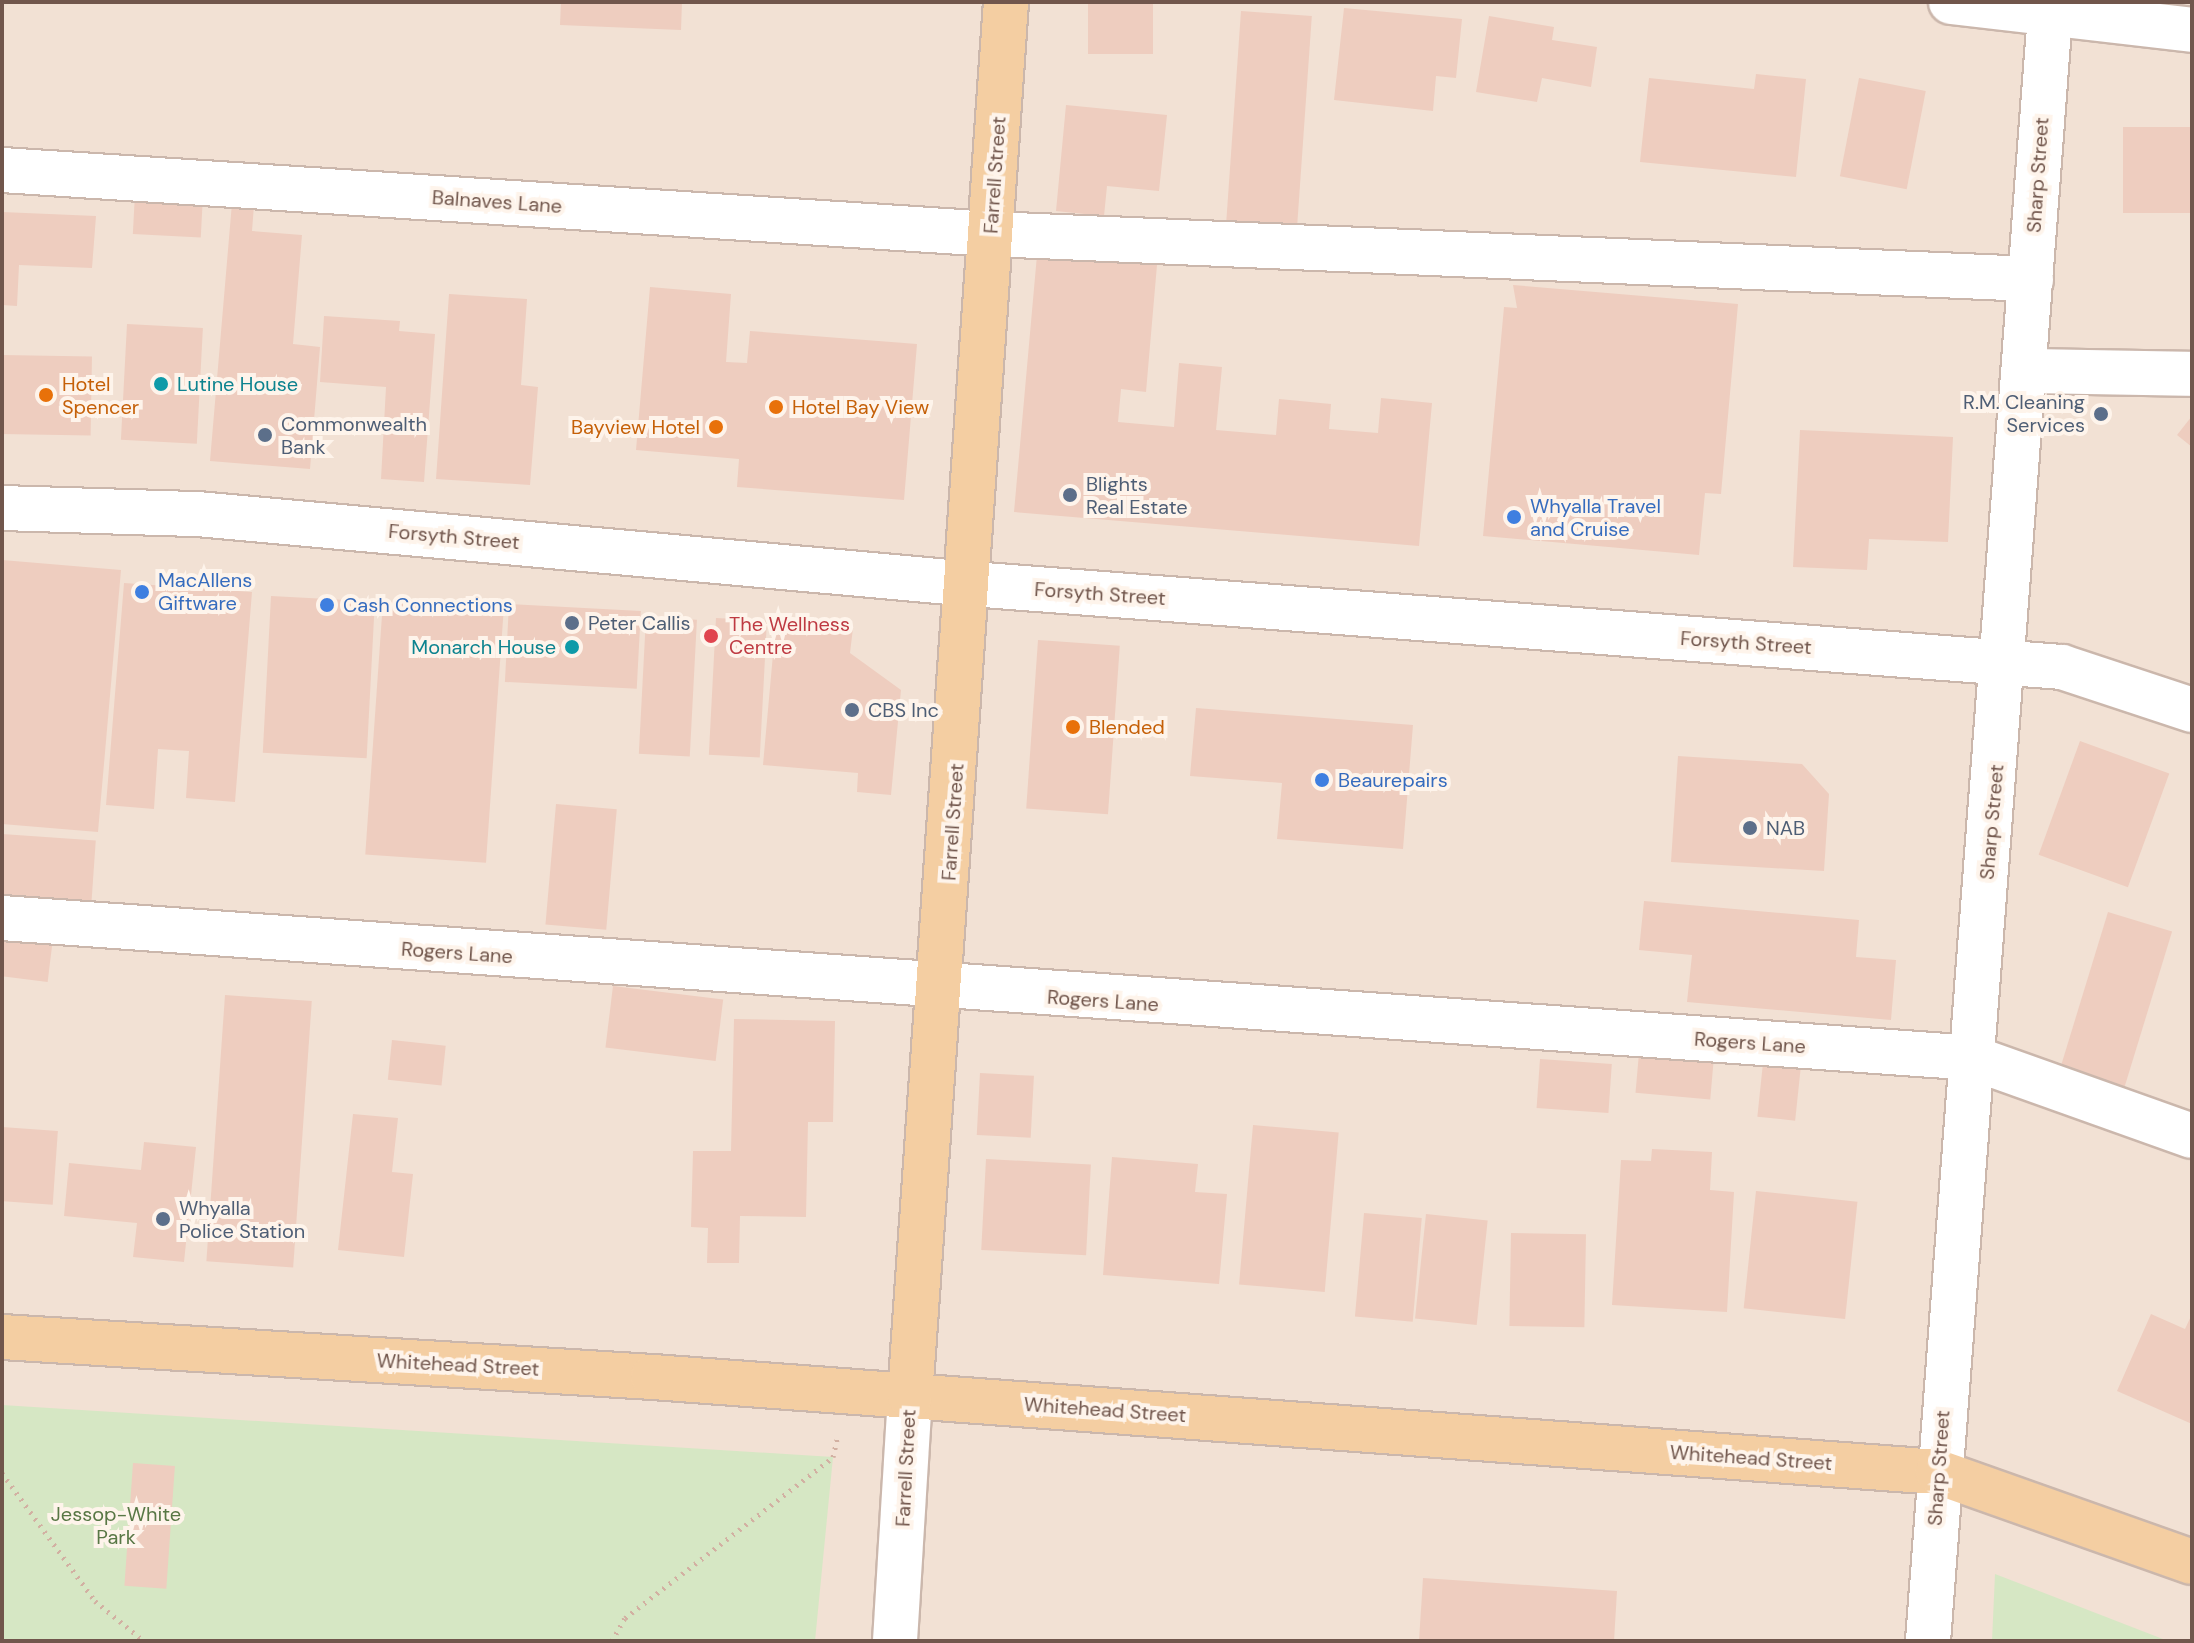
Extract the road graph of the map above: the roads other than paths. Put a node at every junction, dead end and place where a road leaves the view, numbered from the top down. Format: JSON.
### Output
{"nodes":[{"id":1,"x":1006,"y":2,"type":"edge"},
{"id":2,"x":1951,"y":2,"type":"edge"},
{"id":3,"x":2050,"y":10,"type":"edge"},
{"id":4,"x":2192,"y":30,"type":"edge"},
{"id":5,"x":2,"y":170,"type":"edge"},
{"id":6,"x":992,"y":234,"type":"junction"},
{"id":7,"x":2031,"y":279,"type":"junction"},
{"id":8,"x":2025,"y":371,"type":"junction"},
{"id":9,"x":2192,"y":374,"type":"edge"},
{"id":10,"x":2,"y":508,"type":"edge"},
{"id":11,"x":971,"y":584,"type":"junction"},
{"id":12,"x":2004,"y":663,"type":"junction"},
{"id":13,"x":2192,"y":710,"type":"edge"},
{"id":14,"x":2,"y":918,"type":"edge"},
{"id":15,"x":940,"y":990,"type":"junction"},
{"id":16,"x":1973,"y":1058,"type":"junction"},
{"id":17,"x":2192,"y":1136,"type":"edge"},
{"id":18,"x":2,"y":1337,"type":"edge"},
{"id":19,"x":910,"y":1396,"type":"junction"},
{"id":20,"x":1938,"y":1472,"type":"junction"},
{"id":21,"x":2192,"y":1562,"type":"edge"},
{"id":22,"x":895,"y":1641,"type":"edge"},
{"id":23,"x":1928,"y":1641,"type":"edge"}],
"edges":[{"from":1,"to":6,"type":"main road","name":"Farrell Street"},
{"from":2,"to":3,"type":"street"},
{"from":3,"to":4,"type":"street"},
{"from":3,"to":7,"type":"street","name":"Sharp Street"},
{"from":5,"to":6,"type":"street","name":"Balnaves Lane"},
{"from":6,"to":7,"type":"street","name":"Balnaves Lane"},
{"from":6,"to":11,"type":"main road","name":"Farrell Street"},
{"from":7,"to":8,"type":"street","name":"Sharp Street"},
{"from":8,"to":9,"type":"street"},
{"from":8,"to":12,"type":"street","name":"Sharp Street"},
{"from":10,"to":11,"type":"street","name":"Forsyth Street"},
{"from":11,"to":12,"type":"street","name":"Forsyth Street"},
{"from":11,"to":15,"type":"main road","name":"Farrell Street"},
{"from":12,"to":13,"type":"street","name":"Forsyth Street"},
{"from":12,"to":16,"type":"street","name":"Sharp Street"},
{"from":14,"to":15,"type":"street","name":"Rogers Lane"},
{"from":15,"to":16,"type":"street","name":"Rogers Lane"},
{"from":15,"to":19,"type":"main road","name":"Farrell Street"},
{"from":16,"to":17,"type":"street","name":"Rogers Lane"},
{"from":16,"to":20,"type":"street","name":"Sharp Street"},
{"from":18,"to":19,"type":"main road","name":"Whitehead Street"},
{"from":19,"to":20,"type":"main road","name":"Whitehead Street"},
{"from":19,"to":22,"type":"street","name":"Farrell Street"},
{"from":20,"to":21,"type":"main road","name":"Whitehead Street"},
{"from":20,"to":23,"type":"street","name":"Sharp Street"}]}
